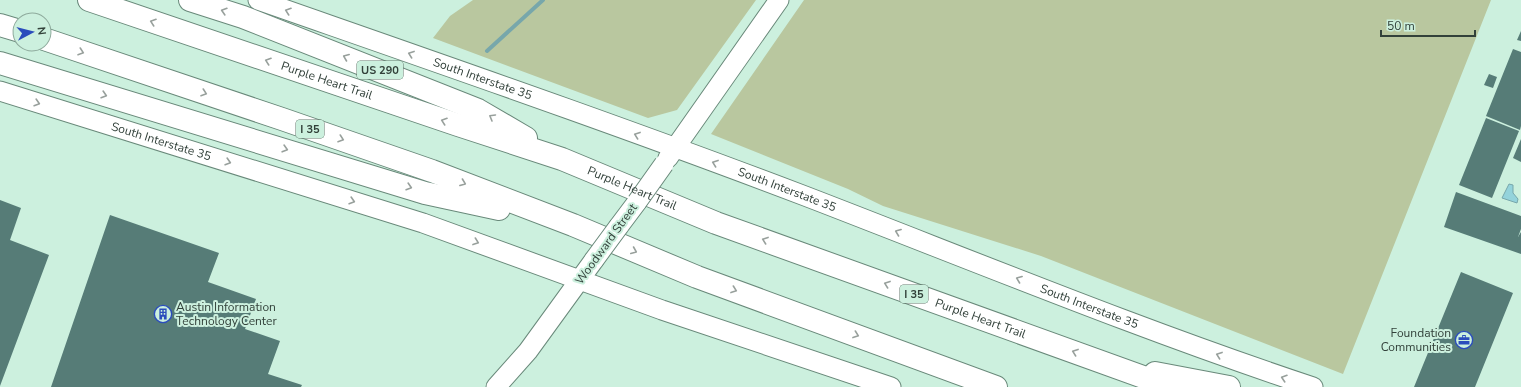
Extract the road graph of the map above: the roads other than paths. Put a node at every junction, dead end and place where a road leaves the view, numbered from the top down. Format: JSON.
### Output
{"nodes":[{"id":1,"x":90,"y":0,"type":"edge"},
{"id":2,"x":190,"y":0,"type":"edge"},
{"id":3,"x":258,"y":0,"type":"edge"},
{"id":4,"x":780,"y":0,"type":"edge"},
{"id":5,"x":0,"y":25,"type":"edge"},
{"id":6,"x":12,"y":29,"type":"edge"},
{"id":7,"x":52,"y":42,"type":"edge"},
{"id":8,"x":0,"y":63,"type":"edge"},
{"id":9,"x":0,"y":91,"type":"edge"},
{"id":10,"x":674,"y":148,"type":"junction"},
{"id":11,"x":562,"y":158,"type":"junction"},
{"id":12,"x":573,"y":225,"type":"junction"},
{"id":13,"x":579,"y":280,"type":"junction"},
{"id":14,"x":1112,"y":366,"type":"junction"},
{"id":15,"x":496,"y":387,"type":"edge"},
{"id":16,"x":891,"y":387,"type":"edge"},
{"id":17,"x":996,"y":387,"type":"edge"},
{"id":18,"x":1171,"y":387,"type":"edge"},
{"id":19,"x":1229,"y":387,"type":"edge"},
{"id":20,"x":1313,"y":387,"type":"edge"}],
"edges":[{"from":11,"to":1,"type":"highway","name":"Purple Heart Trail","number":"I 35","one_way":true},
{"from":11,"to":2,"type":"highway","number":"US 290","one_way":true},
{"from":10,"to":3,"type":"main road","name":"South Interstate 35","one_way":true},
{"from":4,"to":10,"type":"main road","name":"Woodward Street"},
{"from":5,"to":6,"type":"highway"},
{"from":7,"to":12,"type":"highway","number":"I 35","one_way":true},
{"from":8,"to":12,"type":"highway","one_way":true},
{"from":9,"to":13,"type":"main road","name":"South Interstate 35","one_way":true},
{"from":10,"to":13,"type":"main road","name":"Woodward Street","bridge":true},
{"from":20,"to":10,"type":"main road","name":"South Interstate 35","one_way":true},
{"from":14,"to":11,"type":"highway","name":"Purple Heart Trail","number":"I 35","one_way":true},
{"from":12,"to":17,"type":"highway","number":"I 35","one_way":true},
{"from":13,"to":15,"type":"main road","name":"Woodward Street"},
{"from":13,"to":16,"type":"main road","name":"South Interstate 35"},
{"from":14,"to":18,"type":"highway","name":"Purple Heart Trail","number":"I 35"},
{"from":14,"to":19,"type":"highway"}]}
